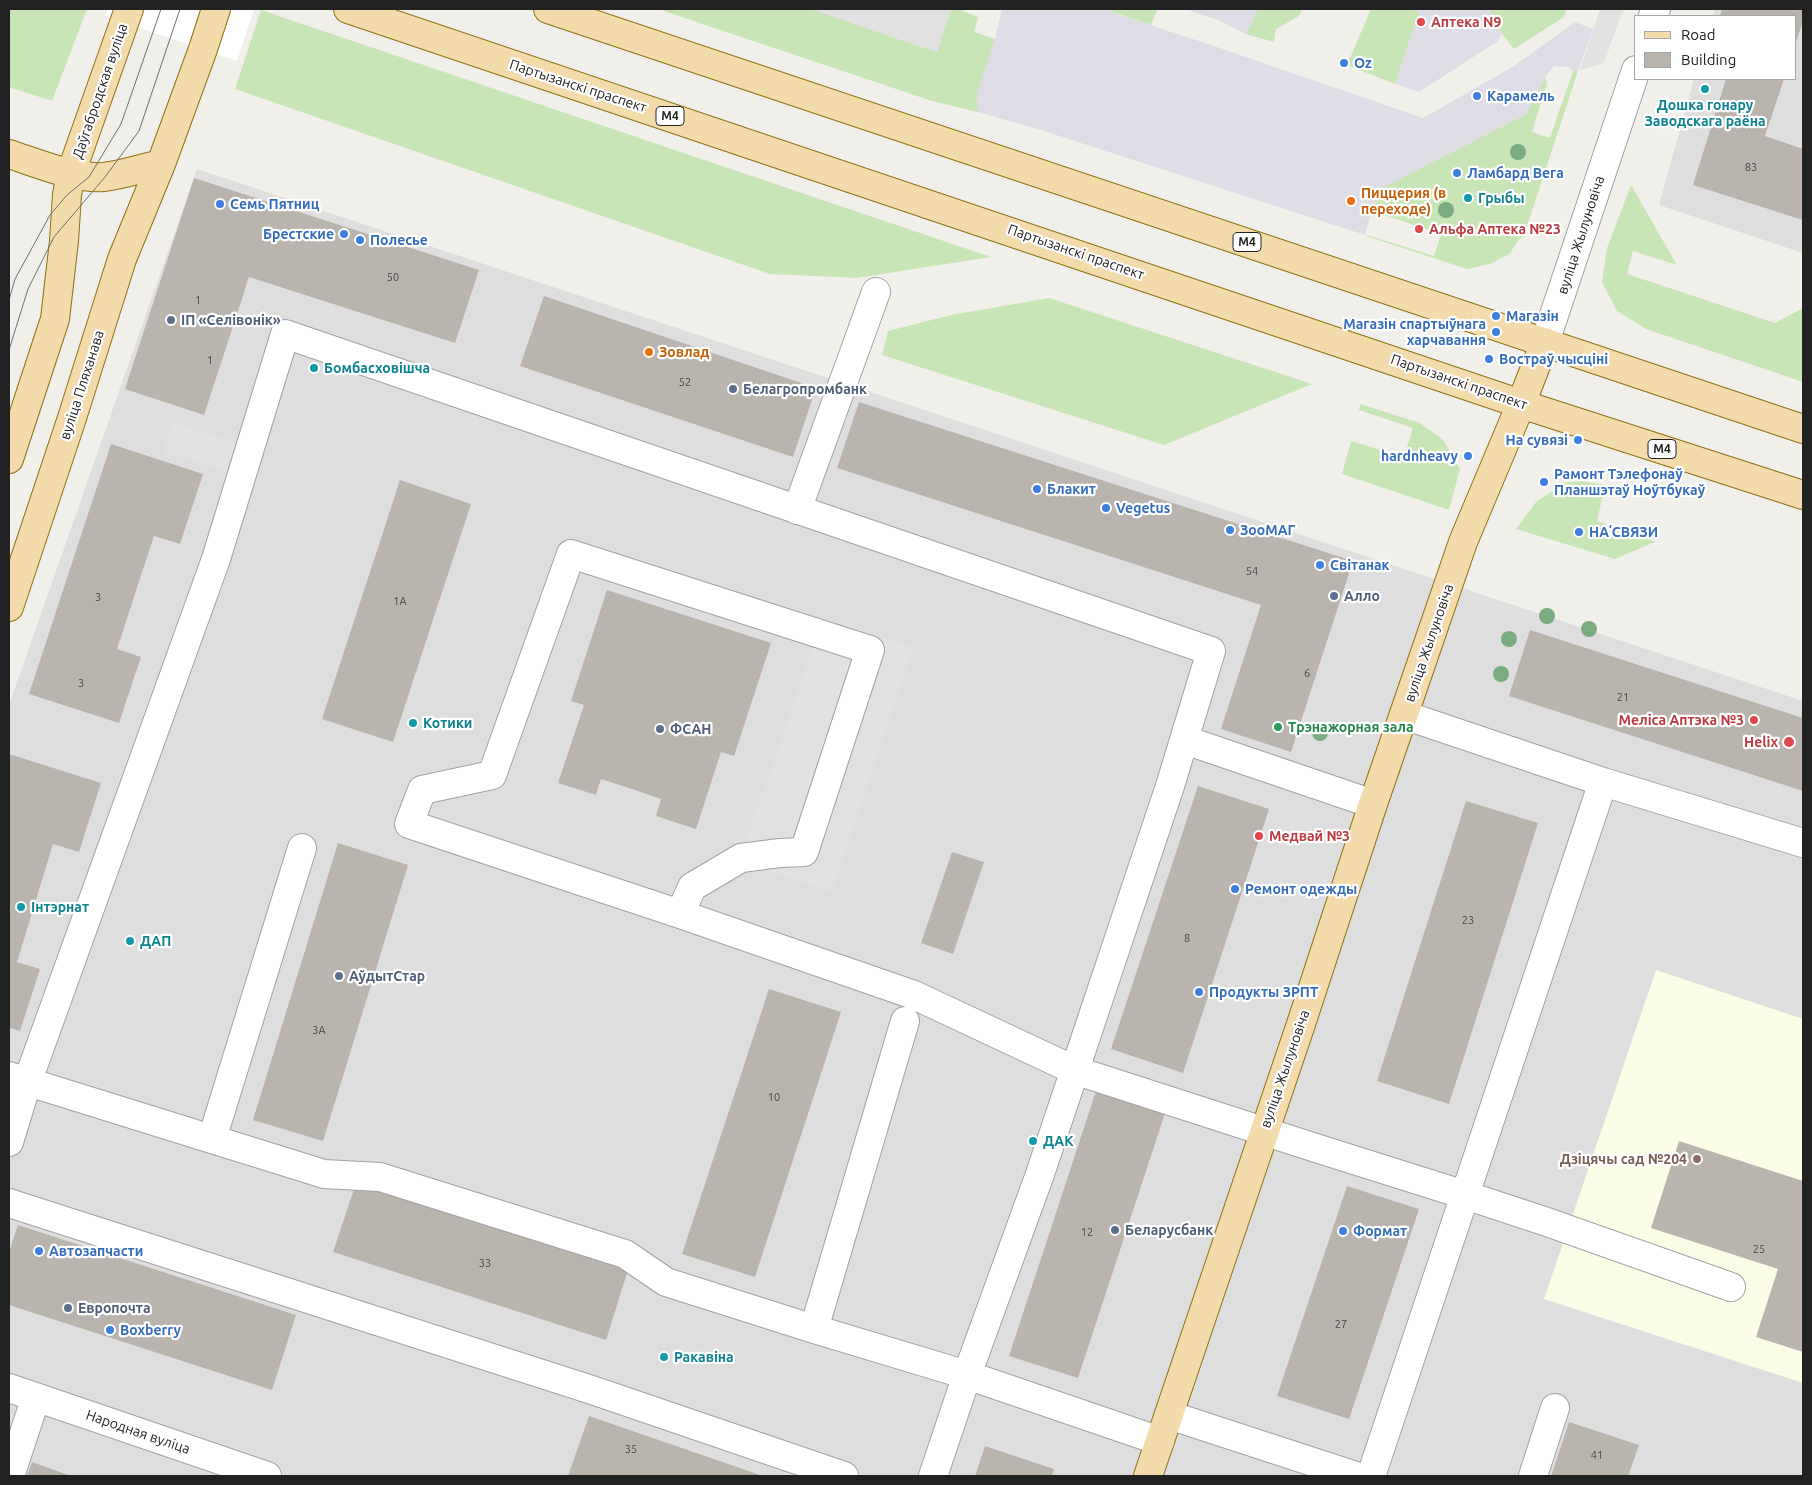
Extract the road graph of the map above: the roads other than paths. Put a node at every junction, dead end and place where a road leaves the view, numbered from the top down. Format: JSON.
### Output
{"nodes":[{"id":1,"x":216,"y":9,"type":"edge"},
{"id":2,"x":348,"y":9,"type":"edge"},
{"id":3,"x":548,"y":9,"type":"edge"},
{"id":4,"x":126,"y":16,"type":"edge"},
{"id":5,"x":1634,"y":76,"type":"edge"},
{"id":6,"x":9,"y":154,"type":"edge"},
{"id":7,"x":161,"y":164,"type":"junction"},
{"id":8,"x":71,"y":173,"type":"junction"},
{"id":9,"x":876,"y":292,"type":"dead end"},
{"id":10,"x":1545,"y":342,"type":"junction"},
{"id":11,"x":1521,"y":404,"type":"junction"},
{"id":12,"x":1803,"y":429,"type":"edge"},
{"id":13,"x":9,"y":459,"type":"edge"},
{"id":14,"x":1803,"y":495,"type":"edge"},
{"id":15,"x":797,"y":510,"type":"junction"},
{"id":16,"x":9,"y":607,"type":"edge"},
{"id":17,"x":1404,"y":715,"type":"junction"},
{"id":18,"x":1185,"y":740,"type":"junction"},
{"id":19,"x":1603,"y":782,"type":"junction"},
{"id":20,"x":1373,"y":804,"type":"junction"},
{"id":21,"x":1803,"y":843,"type":"edge"},
{"id":22,"x":302,"y":848,"type":"dead end"},
{"id":23,"x":680,"y":914,"type":"junction"},
{"id":24,"x":904,"y":1021,"type":"dead end"},
{"id":25,"x":1074,"y":1070,"type":"junction"},
{"id":26,"x":18,"y":1079,"type":"edge"},
{"id":27,"x":1264,"y":1131,"type":"junction"},
{"id":28,"x":212,"y":1139,"type":"junction"},
{"id":29,"x":9,"y":1142,"type":"edge"},
{"id":30,"x":1465,"y":1194,"type":"junction"},
{"id":31,"x":9,"y":1203,"type":"edge"},
{"id":32,"x":1731,"y":1287,"type":"dead end"},
{"id":33,"x":814,"y":1329,"type":"junction"},
{"id":34,"x":967,"y":1375,"type":"junction"},
{"id":35,"x":9,"y":1388,"type":"edge"},
{"id":36,"x":36,"y":1398,"type":"junction"},
{"id":37,"x":1555,"y":1408,"type":"dead end"},
{"id":38,"x":1169,"y":1415,"type":"junction"},
{"id":39,"x":1160,"y":1441,"type":"junction"},
{"id":40,"x":10,"y":1476,"type":"edge"},
{"id":41,"x":267,"y":1476,"type":"edge"},
{"id":42,"x":844,"y":1476,"type":"edge"},
{"id":43,"x":933,"y":1476,"type":"edge"},
{"id":44,"x":1148,"y":1476,"type":"edge"},
{"id":45,"x":1356,"y":1476,"type":"edge"},
{"id":46,"x":1371,"y":1476,"type":"edge"},
{"id":47,"x":1534,"y":1476,"type":"edge"}],
"edges":[{"from":1,"to":7,"type":"main road"},
{"from":2,"to":11,"type":"main road","name":"Партызанскі праспект","number":"М4"},
{"from":3,"to":10,"type":"main road","number":"М4"},
{"from":4,"to":8,"type":"main road","name":"Даўгабродская вуліца"},
{"from":5,"to":10,"type":"street","name":"вуліца Жылуновіча"},
{"from":6,"to":8,"type":"main road"},
{"from":7,"to":8,"type":"main road"},
{"from":7,"to":16,"type":"main road","name":"вуліца Пляханава"},
{"from":8,"to":13,"type":"main road"},
{"from":9,"to":15,"type":"street"},
{"from":10,"to":11,"type":"main road","name":"вуліца Жылуновіча"},
{"from":10,"to":12,"type":"main road","number":"М4"},
{"from":11,"to":14,"type":"main road","name":"Партызанскі праспект","number":"М4"},
{"from":11,"to":17,"type":"main road","name":"вуліца Жылуновіча"},
{"from":15,"to":18,"type":"street"},
{"from":15,"to":26,"type":"street"},
{"from":17,"to":19,"type":"street"},
{"from":17,"to":20,"type":"main road","name":"вуліца Жылуновіча"},
{"from":18,"to":20,"type":"street"},
{"from":18,"to":25,"type":"street"},
{"from":19,"to":21,"type":"street"},
{"from":19,"to":30,"type":"street"},
{"from":20,"to":27,"type":"main road","name":"вуліца Жылуновіча"},
{"from":22,"to":28,"type":"street"},
{"from":23,"to":23,"type":"street"},
{"from":23,"to":25,"type":"street"},
{"from":24,"to":33,"type":"street"},
{"from":25,"to":27,"type":"street"},
{"from":25,"to":34,"type":"street"},
{"from":26,"to":28,"type":"street"},
{"from":26,"to":29,"type":"street"},
{"from":27,"to":30,"type":"street"},
{"from":27,"to":38,"type":"main road","name":"вуліца Жылуновіча"},
{"from":28,"to":33,"type":"street"},
{"from":30,"to":32,"type":"street"},
{"from":30,"to":46,"type":"street"},
{"from":31,"to":42,"type":"street"},
{"from":33,"to":34,"type":"street"},
{"from":34,"to":39,"type":"street"},
{"from":34,"to":43,"type":"street"},
{"from":35,"to":36,"type":"street","name":"Народная вуліца"},
{"from":36,"to":40,"type":"street"},
{"from":36,"to":41,"type":"street","name":"Народная вуліца"},
{"from":37,"to":47,"type":"street"},
{"from":38,"to":39,"type":"main road","name":"вуліца Жылуновіча"},
{"from":38,"to":45,"type":"street"},
{"from":39,"to":44,"type":"main road","name":"вуліца Жылуновіча"}]}
